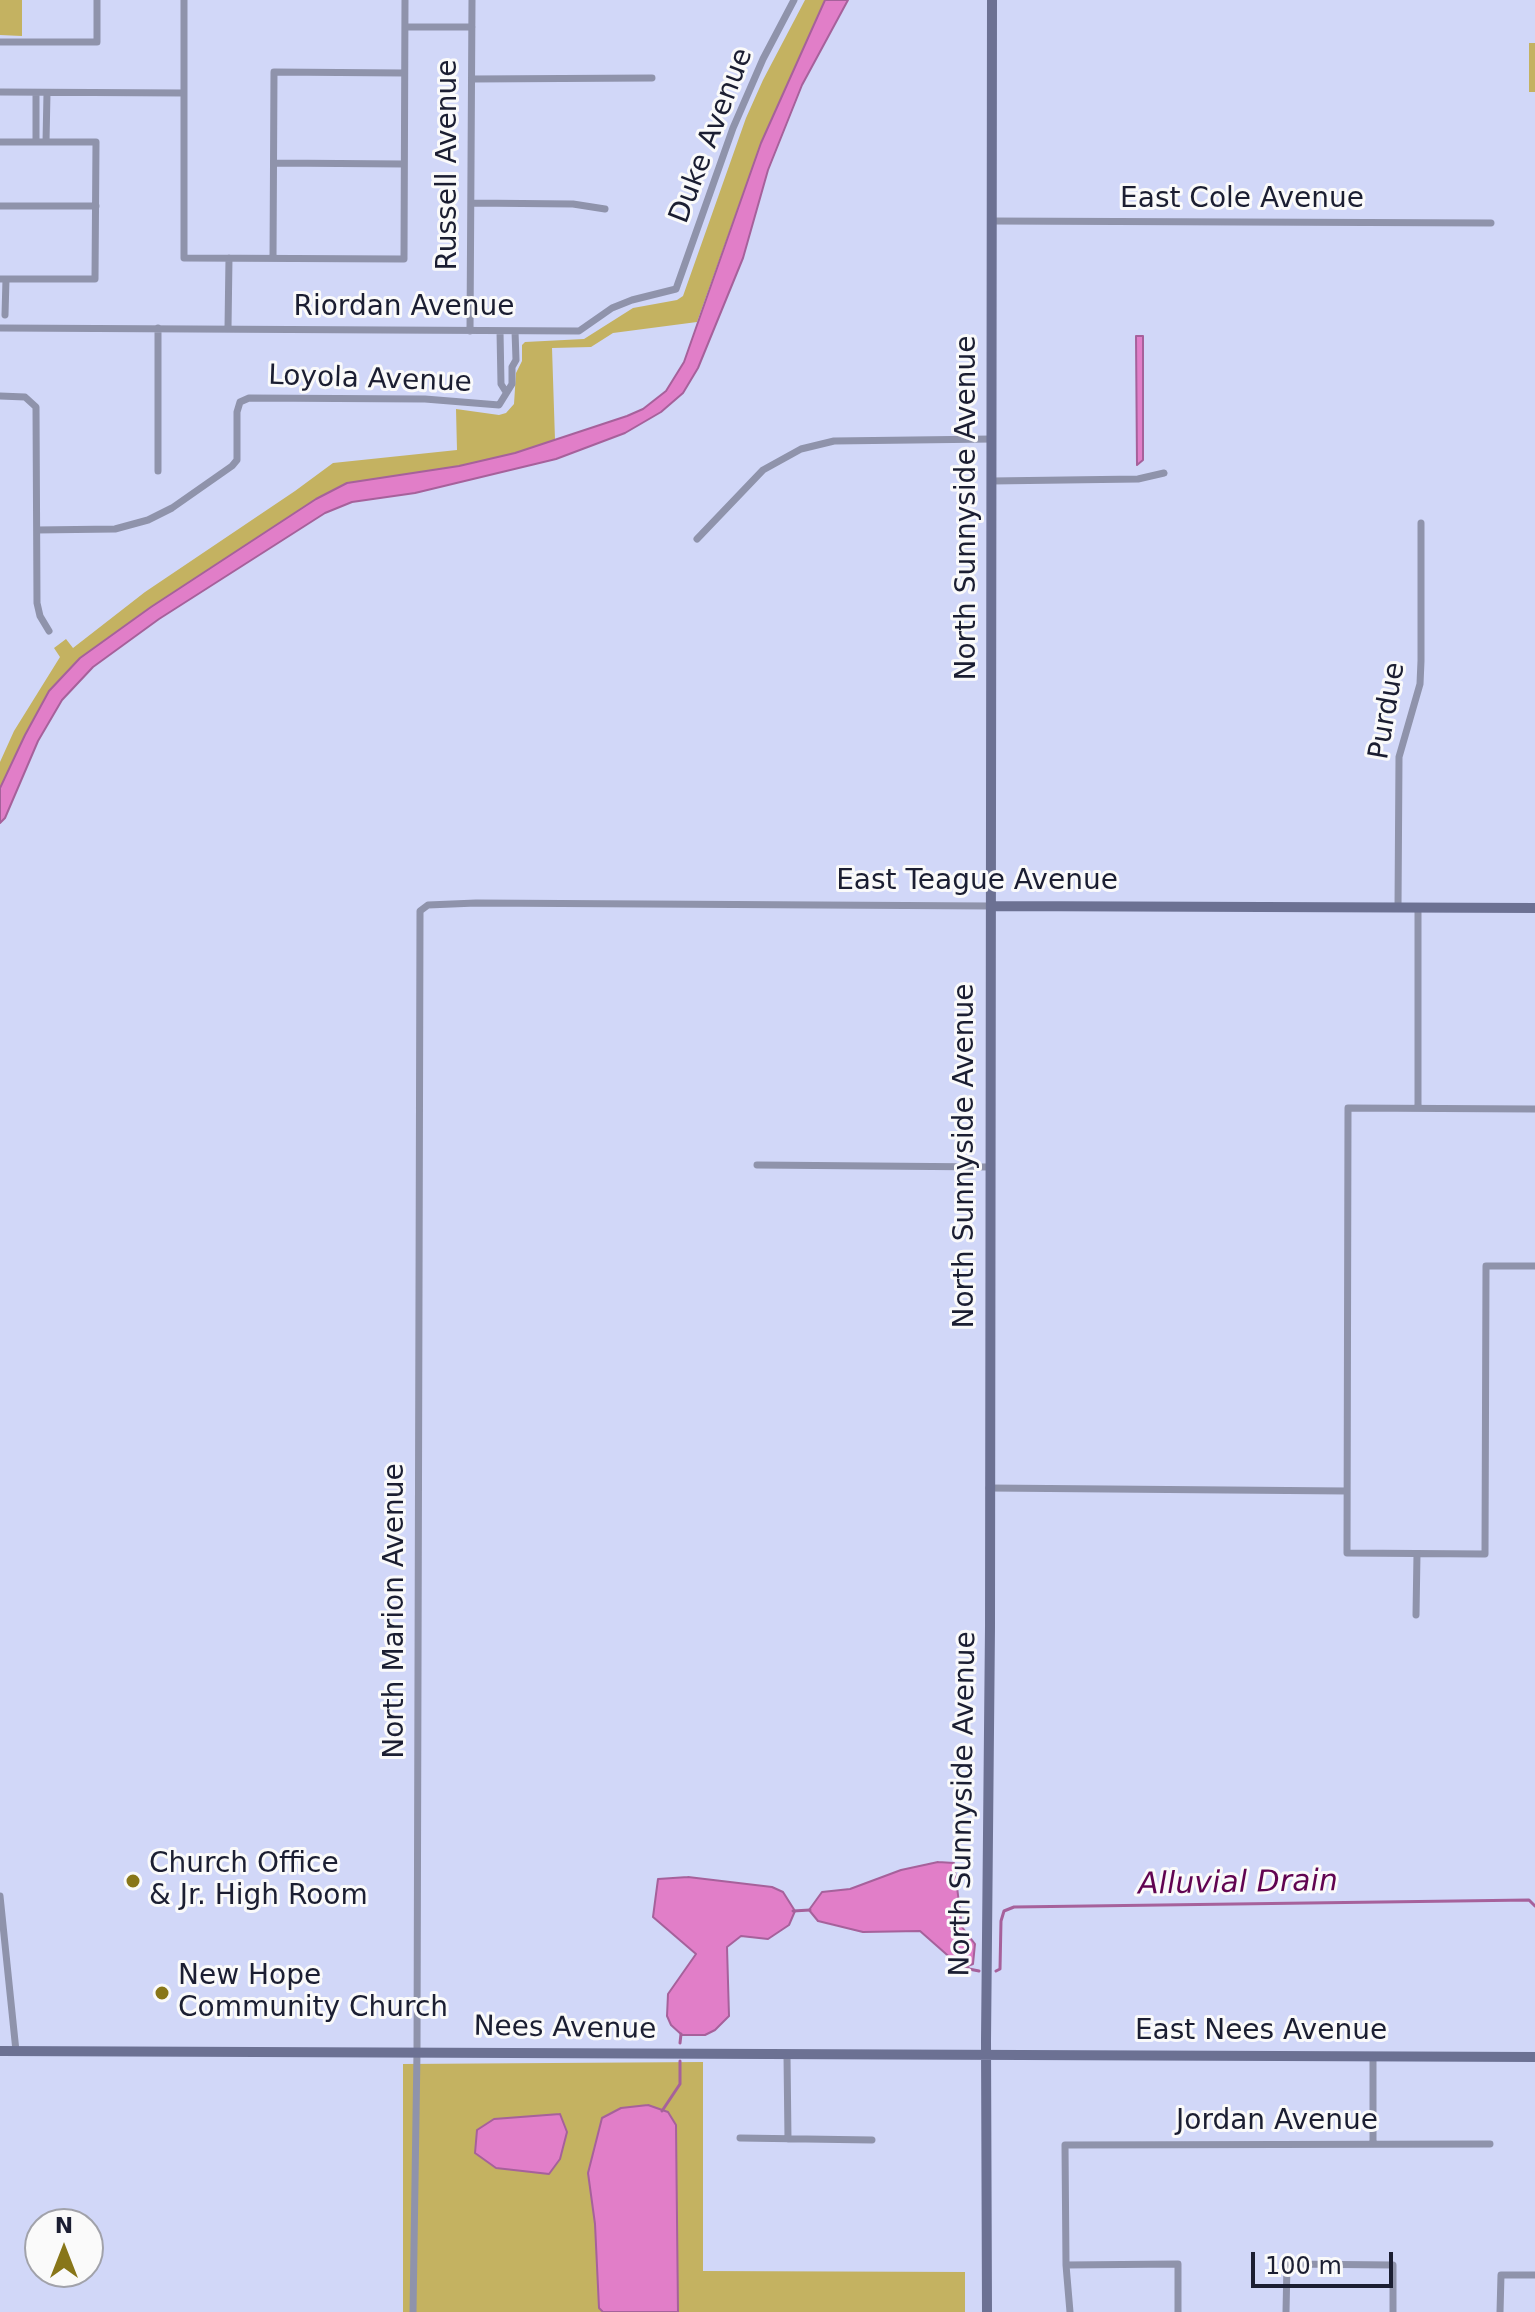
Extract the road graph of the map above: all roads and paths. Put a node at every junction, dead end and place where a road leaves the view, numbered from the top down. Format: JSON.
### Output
{"nodes":[{"id":1,"x":97,"y":0,"type":"edge"},
{"id":2,"x":184,"y":0,"type":"edge"},
{"id":3,"x":405,"y":0,"type":"edge"},
{"id":4,"x":472,"y":0,"type":"edge"},
{"id":5,"x":794,"y":0,"type":"edge"},
{"id":6,"x":992,"y":0,"type":"edge"},
{"id":7,"x":405,"y":27,"type":"junction"},
{"id":8,"x":472,"y":27,"type":"junction"},
{"id":9,"x":0,"y":42,"type":"edge"},
{"id":10,"x":404,"y":73,"type":"junction"},
{"id":11,"x":652,"y":78,"type":"dead end"},
{"id":12,"x":472,"y":79,"type":"junction"},
{"id":13,"x":0,"y":92,"type":"edge"},
{"id":14,"x":36,"y":93,"type":"junction"},
{"id":15,"x":47,"y":93,"type":"junction"},
{"id":16,"x":184,"y":93,"type":"junction"},
{"id":17,"x":0,"y":142,"type":"edge"},
{"id":18,"x":36,"y":142,"type":"junction"},
{"id":19,"x":46,"y":142,"type":"junction"},
{"id":20,"x":274,"y":163,"type":"junction"},
{"id":21,"x":404,"y":164,"type":"junction"},
{"id":22,"x":471,"y":203,"type":"junction"},
{"id":23,"x":0,"y":206,"type":"edge"},
{"id":24,"x":96,"y":206,"type":"junction"},
{"id":25,"x":605,"y":209,"type":"dead end"},
{"id":26,"x":992,"y":221,"type":"junction"},
{"id":27,"x":1491,"y":223,"type":"dead end"},
{"id":28,"x":229,"y":258,"type":"junction"},
{"id":29,"x":273,"y":258,"type":"junction"},
{"id":30,"x":3,"y":279,"type":"edge"},
{"id":31,"x":5,"y":315,"type":"dead end"},
{"id":32,"x":0,"y":328,"type":"edge"},
{"id":33,"x":158,"y":328,"type":"junction"},
{"id":34,"x":228,"y":328,"type":"junction"},
{"id":35,"x":470,"y":331,"type":"junction"},
{"id":36,"x":500,"y":331,"type":"junction"},
{"id":37,"x":515,"y":331,"type":"junction"},
{"id":38,"x":579,"y":331,"type":"joint"},
{"id":39,"x":501,"y":367,"type":"junction"},
{"id":40,"x":512,"y":367,"type":"junction"},
{"id":41,"x":506,"y":392,"type":"junction"},
{"id":42,"x":0,"y":396,"type":"edge"},
{"id":43,"x":992,"y":439,"type":"junction"},
{"id":44,"x":158,"y":471,"type":"dead end"},
{"id":45,"x":1164,"y":473,"type":"dead end"},
{"id":46,"x":992,"y":481,"type":"junction"},
{"id":47,"x":1421,"y":523,"type":"dead end"},
{"id":48,"x":37,"y":530,"type":"junction"},
{"id":49,"x":697,"y":539,"type":"dead end"},
{"id":50,"x":49,"y":631,"type":"dead end"},
{"id":51,"x":991,"y":906,"type":"junction"},
{"id":52,"x":1398,"y":907,"type":"junction"},
{"id":53,"x":1418,"y":907,"type":"junction"},
{"id":54,"x":1535,"y":908,"type":"edge"},
{"id":55,"x":420,"y":911,"type":"joint"},
{"id":56,"x":1418,"y":1108,"type":"junction"},
{"id":57,"x":1535,"y":1109,"type":"edge"},
{"id":58,"x":757,"y":1165,"type":"dead end"},
{"id":59,"x":990,"y":1167,"type":"junction"},
{"id":60,"x":1535,"y":1266,"type":"edge"},
{"id":61,"x":989,"y":1488,"type":"junction"},
{"id":62,"x":1347,"y":1491,"type":"junction"},
{"id":63,"x":1417,"y":1554,"type":"junction"},
{"id":64,"x":1416,"y":1615,"type":"dead end"},
{"id":65,"x":0,"y":1896,"type":"edge"},
{"id":66,"x":0,"y":2051,"type":"edge"},
{"id":67,"x":16,"y":2051,"type":"junction"},
{"id":68,"x":417,"y":2052,"type":"junction"},
{"id":69,"x":986,"y":2055,"type":"junction"},
{"id":70,"x":787,"y":2056,"type":"junction"},
{"id":71,"x":1373,"y":2056,"type":"junction"},
{"id":72,"x":1535,"y":2057,"type":"edge"},
{"id":73,"x":740,"y":2138,"type":"dead end"},
{"id":74,"x":788,"y":2139,"type":"junction"},
{"id":75,"x":872,"y":2140,"type":"dead end"},
{"id":76,"x":1373,"y":2144,"type":"junction"},
{"id":77,"x":1490,"y":2144,"type":"dead end"},
{"id":78,"x":1066,"y":2265,"type":"junction"},
{"id":79,"x":1535,"y":2275,"type":"edge"},
{"id":80,"x":413,"y":2312,"type":"edge"},
{"id":81,"x":987,"y":2312,"type":"edge"},
{"id":82,"x":1070,"y":2312,"type":"edge"},
{"id":83,"x":1178,"y":2312,"type":"edge"},
{"id":84,"x":1286,"y":2312,"type":"edge"},
{"id":85,"x":1393,"y":2312,"type":"edge"},
{"id":86,"x":1500,"y":2312,"type":"edge"}],
"edges":[{"from":1,"to":9,"type":"street"},
{"from":2,"to":16,"type":"street"},
{"from":3,"to":7,"type":"street"},
{"from":4,"to":8,"type":"street","name":"Russell Avenue"},
{"from":5,"to":38,"type":"street","name":"Duke Avenue"},
{"from":6,"to":26,"type":"main road","name":"North Sunnyside Avenue"},
{"from":7,"to":8,"type":"street"},
{"from":7,"to":10,"type":"street"},
{"from":8,"to":12,"type":"street","name":"Russell Avenue"},
{"from":10,"to":20,"type":"street"},
{"from":10,"to":21,"type":"street"},
{"from":11,"to":12,"type":"street"},
{"from":12,"to":22,"type":"street","name":"Russell Avenue"},
{"from":13,"to":14,"type":"street"},
{"from":14,"to":15,"type":"street"},
{"from":14,"to":18,"type":"street"},
{"from":15,"to":16,"type":"street"},
{"from":15,"to":19,"type":"street"},
{"from":16,"to":28,"type":"street"},
{"from":17,"to":18,"type":"street"},
{"from":18,"to":19,"type":"street"},
{"from":19,"to":24,"type":"street"},
{"from":20,"to":21,"type":"street"},
{"from":20,"to":29,"type":"street"},
{"from":21,"to":29,"type":"street"},
{"from":22,"to":25,"type":"street"},
{"from":22,"to":35,"type":"street","name":"Russell Avenue"},
{"from":23,"to":24,"type":"street"},
{"from":24,"to":30,"type":"street"},
{"from":26,"to":27,"type":"street","name":"East Cole Avenue"},
{"from":26,"to":43,"type":"main road","name":"North Sunnyside Avenue"},
{"from":28,"to":29,"type":"street"},
{"from":28,"to":34,"type":"street"},
{"from":30,"to":31,"type":"street"},
{"from":32,"to":33,"type":"street","name":"Riordan Avenue"},
{"from":33,"to":34,"type":"street","name":"Riordan Avenue"},
{"from":33,"to":44,"type":"street"},
{"from":34,"to":35,"type":"street","name":"Riordan Avenue"},
{"from":35,"to":36,"type":"street","name":"Riordan Avenue"},
{"from":36,"to":37,"type":"street","name":"Riordan Avenue"},
{"from":36,"to":39,"type":"street"},
{"from":37,"to":38,"type":"street","name":"Riordan Avenue"},
{"from":37,"to":40,"type":"street"},
{"from":39,"to":40,"type":"street"},
{"from":39,"to":41,"type":"street"},
{"from":40,"to":41,"type":"street"},
{"from":41,"to":48,"type":"street","name":"Loyola Avenue"},
{"from":42,"to":48,"type":"street"},
{"from":43,"to":46,"type":"main road","name":"North Sunnyside Avenue"},
{"from":43,"to":49,"type":"street"},
{"from":45,"to":46,"type":"street"},
{"from":46,"to":51,"type":"main road","name":"North Sunnyside Avenue"},
{"from":47,"to":52,"type":"street","name":"Purdue"},
{"from":48,"to":50,"type":"street"},
{"from":51,"to":52,"type":"main road","name":"East Teague Avenue"},
{"from":51,"to":55,"type":"street","name":"East Teague Avenue"},
{"from":51,"to":59,"type":"main road","name":"North Sunnyside Avenue"},
{"from":52,"to":53,"type":"main road","name":"East Teague Avenue"},
{"from":53,"to":54,"type":"main road","name":"East Teague Avenue"},
{"from":53,"to":56,"type":"street"},
{"from":55,"to":68,"type":"street","name":"North Marion Avenue"},
{"from":56,"to":57,"type":"street"},
{"from":56,"to":62,"type":"street"},
{"from":58,"to":59,"type":"street"},
{"from":59,"to":61,"type":"main road","name":"North Sunnyside Avenue"},
{"from":60,"to":63,"type":"street"},
{"from":61,"to":62,"type":"street"},
{"from":61,"to":69,"type":"main road","name":"North Sunnyside Avenue"},
{"from":62,"to":63,"type":"street"},
{"from":63,"to":64,"type":"street"},
{"from":65,"to":67,"type":"street"},
{"from":66,"to":67,"type":"main road","name":"Nees Avenue"},
{"from":67,"to":68,"type":"main road","name":"Nees Avenue"},
{"from":68,"to":70,"type":"main road","name":"Nees Avenue"},
{"from":68,"to":80,"type":"street","name":"North Marion Avenue"},
{"from":69,"to":70,"type":"main road","name":"Nees Avenue"},
{"from":69,"to":71,"type":"main road","name":"East Nees Avenue"},
{"from":69,"to":81,"type":"main road","name":"North Sunnyside Avenue"},
{"from":70,"to":74,"type":"street"},
{"from":71,"to":72,"type":"main road","name":"East Nees Avenue"},
{"from":71,"to":76,"type":"street"},
{"from":73,"to":74,"type":"street"},
{"from":74,"to":75,"type":"street"},
{"from":76,"to":77,"type":"street","name":"Jordan Avenue"},
{"from":76,"to":78,"type":"street","name":"Jordan Avenue"},
{"from":78,"to":82,"type":"street"},
{"from":78,"to":83,"type":"street"},
{"from":79,"to":86,"type":"street"},
{"from":84,"to":85,"type":"street"}]}
